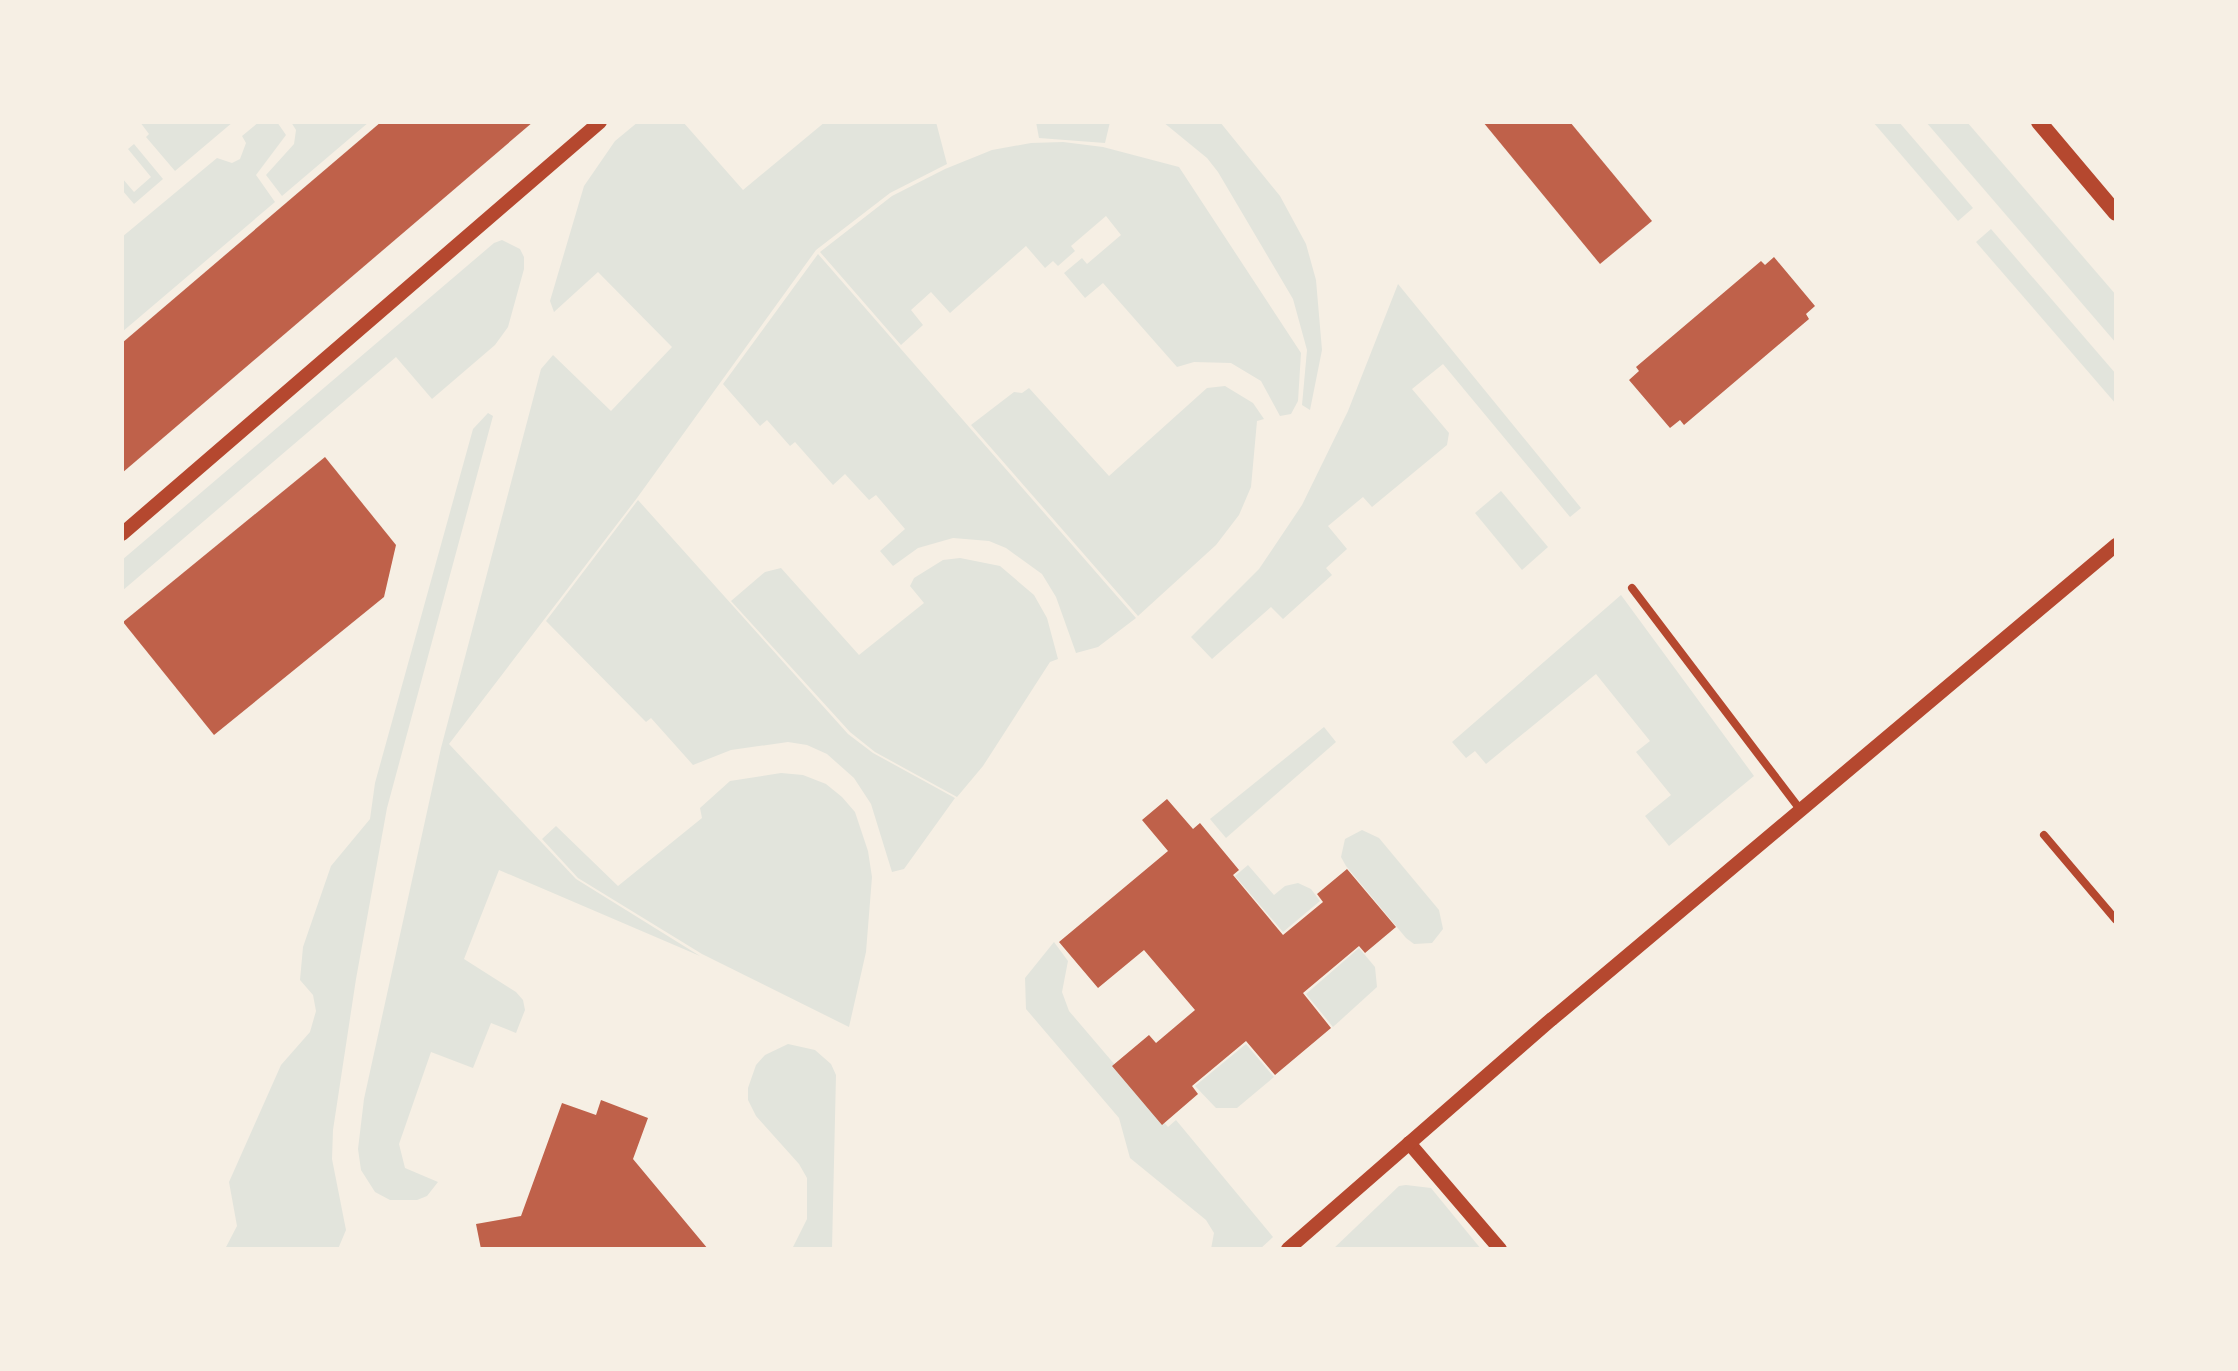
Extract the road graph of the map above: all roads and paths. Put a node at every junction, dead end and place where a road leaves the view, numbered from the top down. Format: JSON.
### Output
{"nodes":[{"id":1,"x":600,"y":122,"type":"edge"},
{"id":2,"x":2039,"y":122,"type":"edge"},
{"id":3,"x":2116,"y":213,"type":"edge"},
{"id":4,"x":122,"y":534,"type":"edge"},
{"id":5,"x":2116,"y":545,"type":"edge"},
{"id":6,"x":1632,"y":588,"type":"dead end"},
{"id":7,"x":1801,"y":812,"type":"junction"},
{"id":8,"x":2044,"y":835,"type":"dead end"},
{"id":9,"x":2116,"y":920,"type":"edge"},
{"id":10,"x":1409,"y":1143,"type":"junction"},
{"id":11,"x":1288,"y":1249,"type":"edge"},
{"id":12,"x":1500,"y":1249,"type":"edge"}],
"edges":[{"from":1,"to":4,"type":"street"},
{"from":2,"to":3,"type":"main road"},
{"from":5,"to":7,"type":"street"},
{"from":6,"to":7,"type":"street"},
{"from":7,"to":10,"type":"street"},
{"from":8,"to":9,"type":"street"},
{"from":10,"to":11,"type":"street"},
{"from":10,"to":12,"type":"street"}]}
